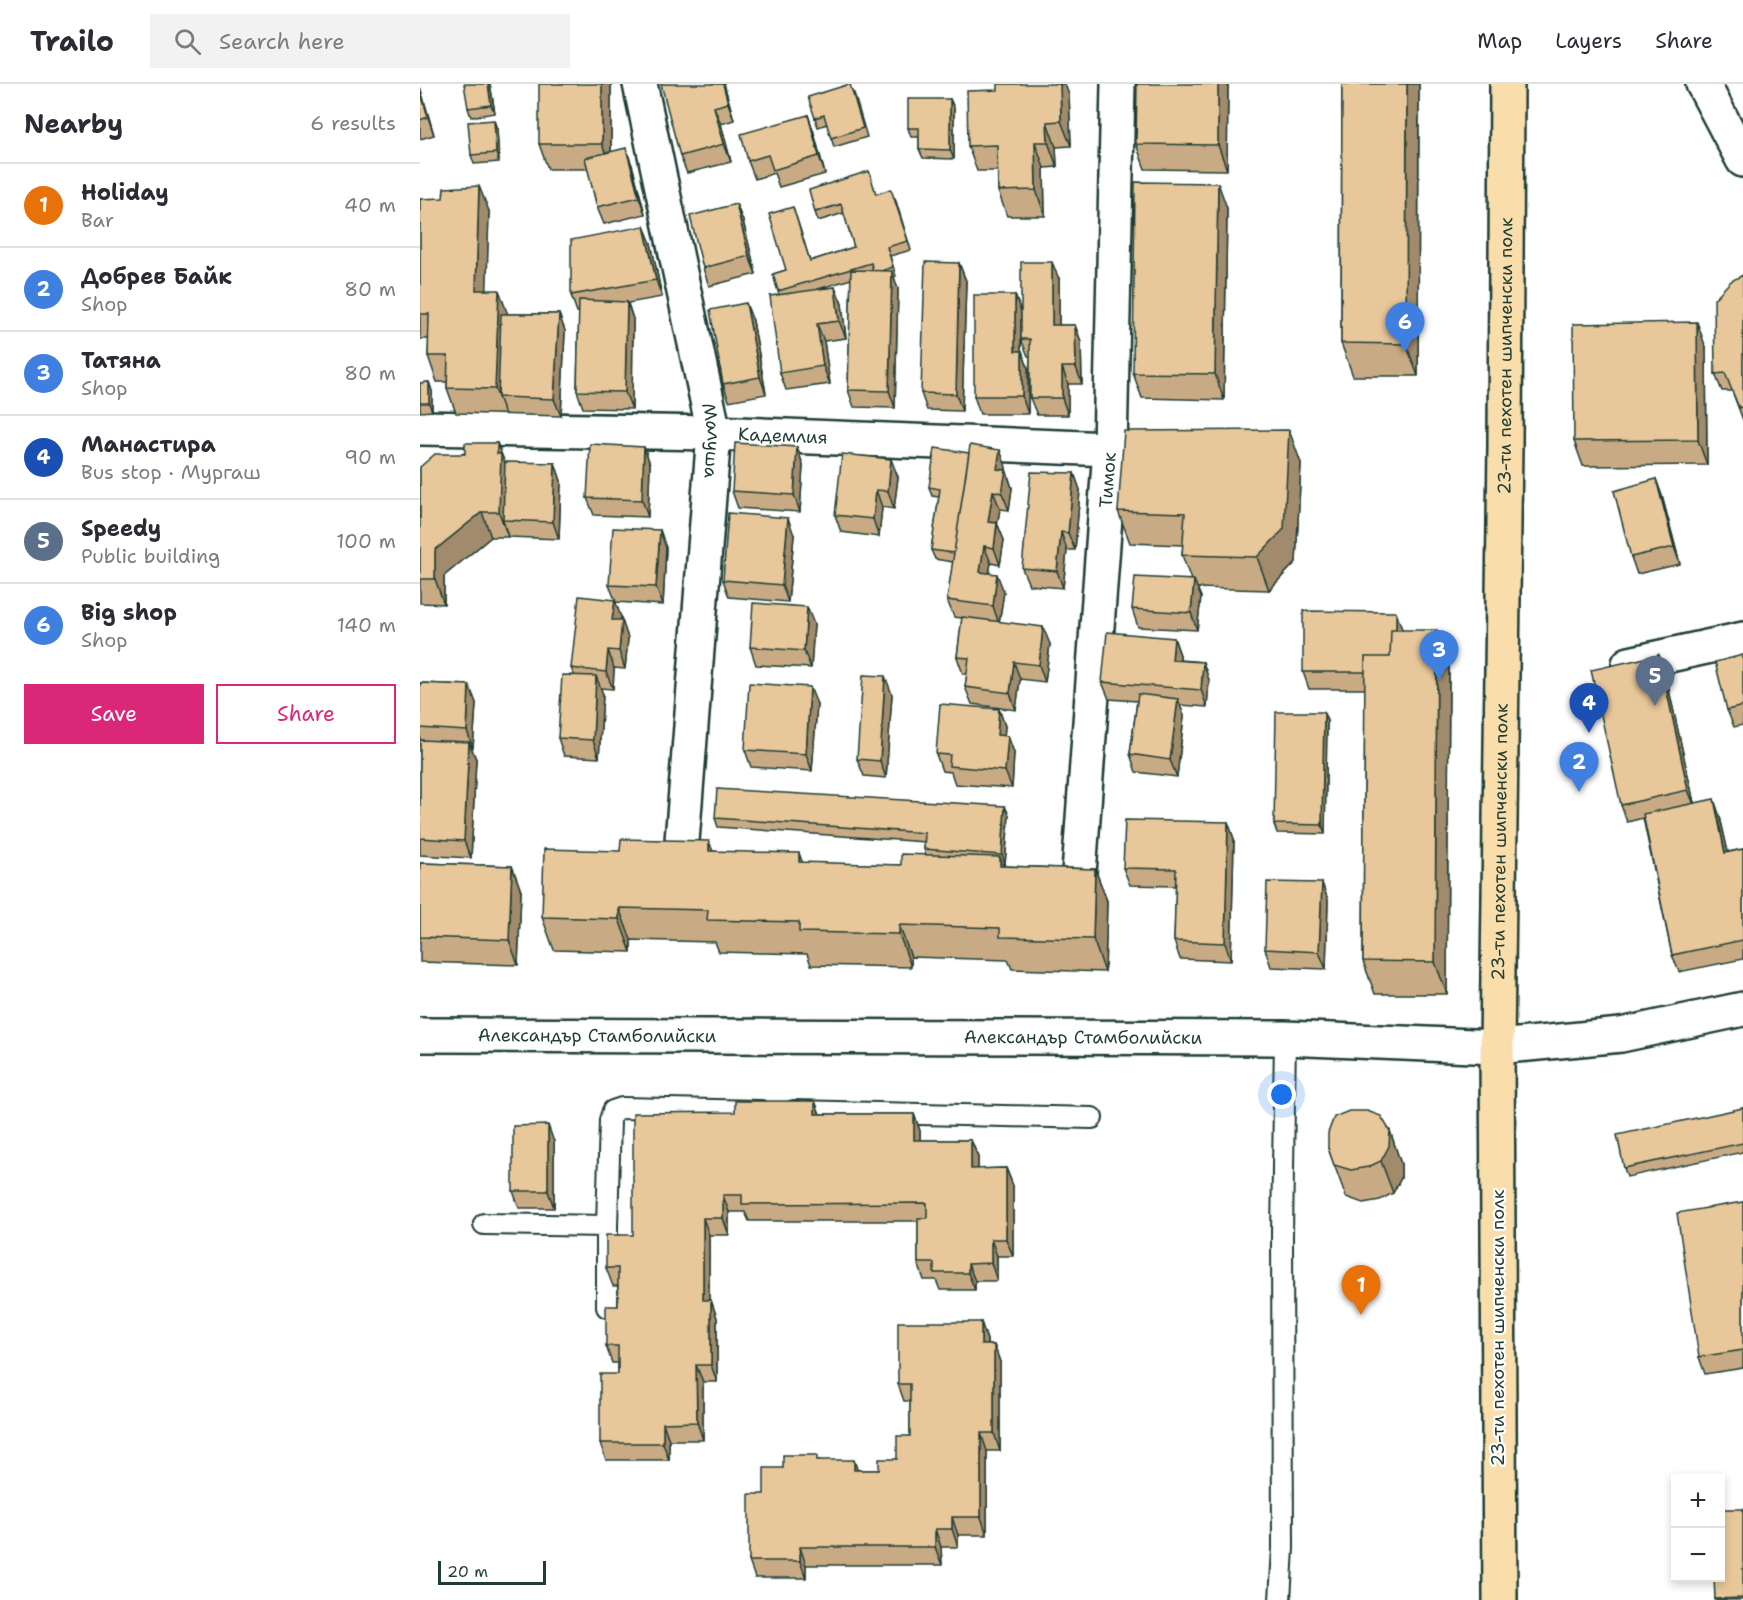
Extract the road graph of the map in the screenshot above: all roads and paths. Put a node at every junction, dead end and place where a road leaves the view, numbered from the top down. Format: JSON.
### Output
{"nodes":[{"id":1,"x":640,"y":84,"type":"edge"},
{"id":2,"x":1118,"y":84,"type":"edge"},
{"id":3,"x":1507,"y":84,"type":"edge"},
{"id":4,"x":1703,"y":84,"type":"edge"},
{"id":5,"x":1743,"y":160,"type":"edge"},
{"id":6,"x":420,"y":428,"type":"edge"},
{"id":7,"x":714,"y":434,"type":"junction"},
{"id":8,"x":1110,"y":449,"type":"junction"},
{"id":9,"x":1743,"y":639,"type":"edge"},
{"id":10,"x":1629,"y":664,"type":"edge"},
{"id":11,"x":682,"y":841,"type":"edge"},
{"id":12,"x":1079,"y":873,"type":"edge"},
{"id":13,"x":1743,"y":1009,"type":"edge"},
{"id":14,"x":420,"y":1035,"type":"edge"},
{"id":15,"x":1285,"y":1038,"type":"junction"},
{"id":16,"x":1497,"y":1047,"type":"junction"},
{"id":17,"x":1092,"y":1118,"type":"dead end"},
{"id":18,"x":484,"y":1224,"type":"dead end"},
{"id":19,"x":607,"y":1226,"type":"junction"},
{"id":20,"x":607,"y":1307,"type":"edge"},
{"id":21,"x":1280,"y":1600,"type":"edge"},
{"id":22,"x":1500,"y":1600,"type":"edge"}],
"edges":[{"from":1,"to":7,"type":"street","name":"Малуша"},
{"from":2,"to":8,"type":"street","name":"Тимок"},
{"from":3,"to":16,"type":"main road","name":"23-ти пехотен шипченски полк"},
{"from":4,"to":5,"type":"street"},
{"from":6,"to":7,"type":"street","name":"Кадемлия"},
{"from":7,"to":8,"type":"street","name":"Кадемлия"},
{"from":7,"to":11,"type":"street","name":"Малуша"},
{"from":8,"to":12,"type":"street","name":"Тимок"},
{"from":9,"to":10,"type":"street"},
{"from":13,"to":16,"type":"street","name":"Александър Стамболийски"},
{"from":14,"to":15,"type":"street","name":"Александър Стамболийски"},
{"from":15,"to":16,"type":"street","name":"Александър Стамболийски"},
{"from":15,"to":21,"type":"lane"},
{"from":16,"to":22,"type":"main road","name":"23-ти пехотен шипченски полк"},
{"from":17,"to":19,"type":"lane"},
{"from":18,"to":19,"type":"lane"},
{"from":19,"to":20,"type":"lane"}]}
